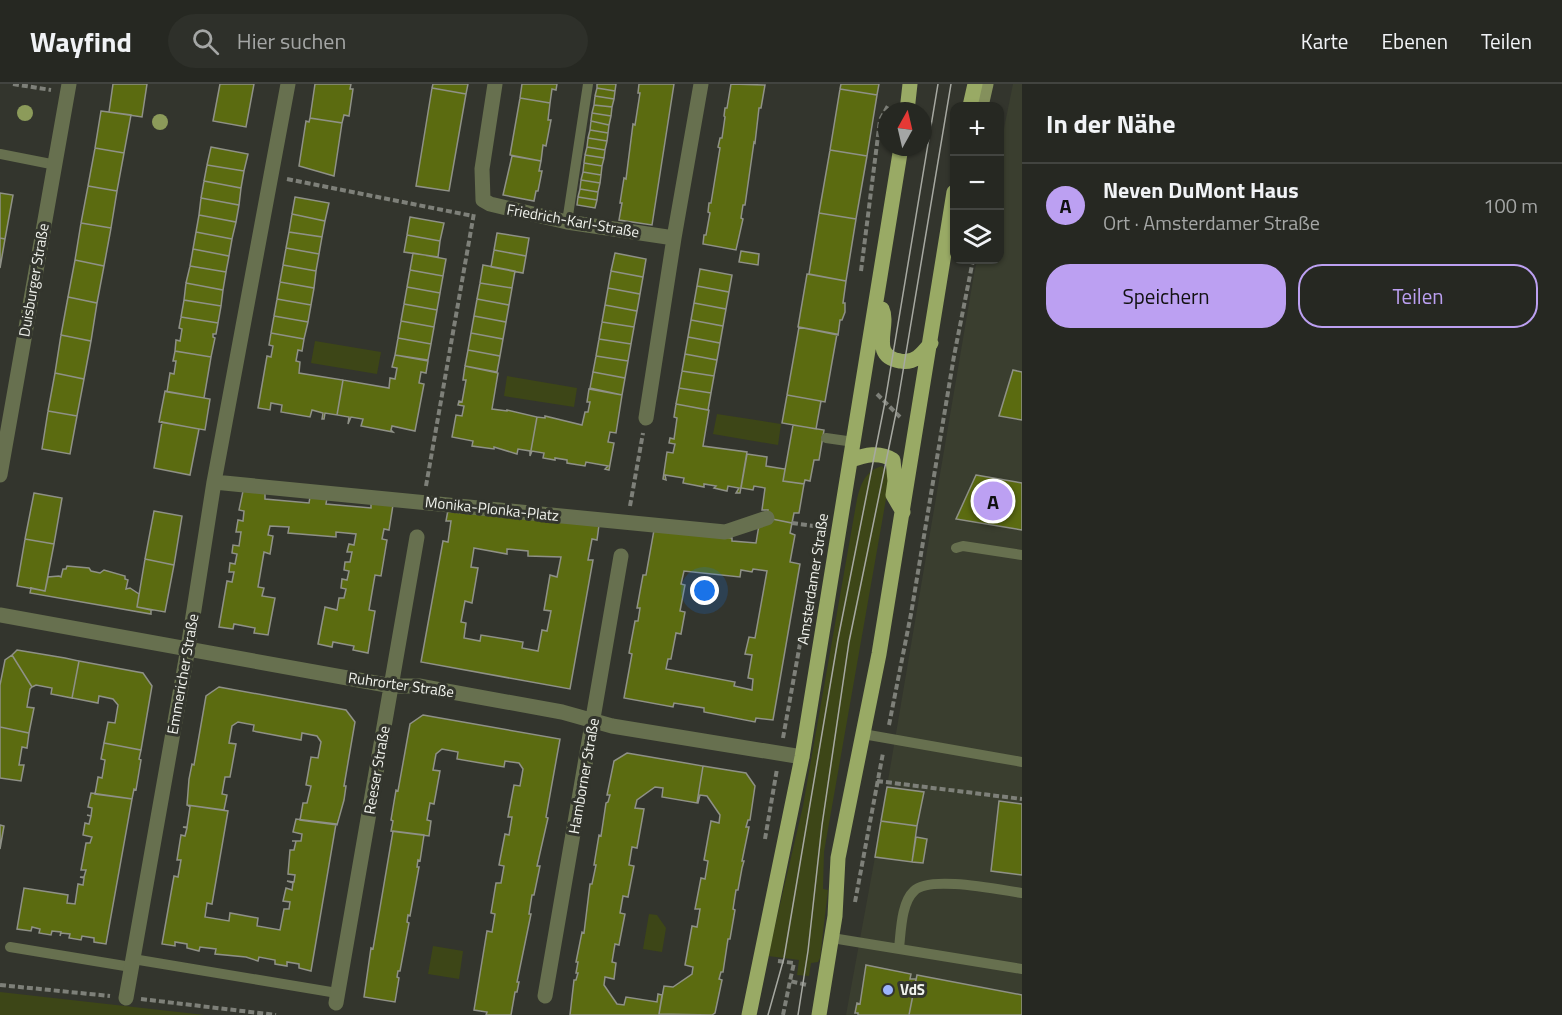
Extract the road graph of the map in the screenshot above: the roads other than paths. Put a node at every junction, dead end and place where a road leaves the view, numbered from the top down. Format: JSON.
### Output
{"nodes":[{"id":1,"x":288,"y":84,"type":"edge"},
{"id":2,"x":495,"y":84,"type":"edge"},
{"id":3,"x":588,"y":84,"type":"edge"},
{"id":4,"x":701,"y":84,"type":"edge"},
{"id":5,"x":910,"y":84,"type":"edge"},
{"id":6,"x":975,"y":84,"type":"edge"},
{"id":7,"x":986,"y":84,"type":"edge"},
{"id":8,"x":68,"y":89,"type":"edge"},
{"id":9,"x":908,"y":102,"type":"edge"},
{"id":10,"x":971,"y":102,"type":"edge"},
{"id":11,"x":982,"y":102,"type":"edge"},
{"id":12,"x":0,"y":154,"type":"edge"},
{"id":13,"x":900,"y":156,"type":"edge"},
{"id":14,"x":56,"y":165,"type":"junction"},
{"id":15,"x":951,"y":210,"type":"edge"},
{"id":16,"x":567,"y":222,"type":"junction"},
{"id":17,"x":674,"y":238,"type":"junction"},
{"id":18,"x":878,"y":298,"type":"junction"},
{"id":19,"x":932,"y":341,"type":"junction"},
{"id":20,"x":5,"y":410,"type":"edge"},
{"id":21,"x":646,"y":418,"type":"road end"},
{"id":22,"x":826,"y":438,"type":"dead end"},
{"id":23,"x":854,"y":442,"type":"junction"},
{"id":24,"x":851,"y":460,"type":"junction"},
{"id":25,"x":0,"y":475,"type":"edge"},
{"id":26,"x":214,"y":482,"type":"junction"},
{"id":27,"x":903,"y":512,"type":"junction"},
{"id":28,"x":767,"y":518,"type":"dead end"},
{"id":29,"x":417,"y":537,"type":"dead end"},
{"id":30,"x":956,"y":548,"type":"dead end"},
{"id":31,"x":1022,"y":555,"type":"edge"},
{"id":32,"x":621,"y":556,"type":"dead end"},
{"id":33,"x":0,"y":615,"type":"edge"},
{"id":34,"x":188,"y":648,"type":"junction"},
{"id":35,"x":392,"y":686,"type":"junction"},
{"id":36,"x":594,"y":720,"type":"junction"},
{"id":37,"x":863,"y":734,"type":"junction"},
{"id":38,"x":802,"y":757,"type":"junction"},
{"id":39,"x":1022,"y":762,"type":"edge"},
{"id":40,"x":1022,"y":893,"type":"edge"},
{"id":41,"x":832,"y":938,"type":"junction"},
{"id":42,"x":10,"y":947,"type":"dead end"},
{"id":43,"x":899,"y":948,"type":"junction"},
{"id":44,"x":132,"y":963,"type":"junction"},
{"id":45,"x":1022,"y":969,"type":"edge"},
{"id":46,"x":545,"y":996,"type":"dead end"},
{"id":47,"x":126,"y":998,"type":"dead end"},
{"id":48,"x":336,"y":998,"type":"joint"},
{"id":49,"x":749,"y":1015,"type":"edge"},
{"id":50,"x":819,"y":1015,"type":"edge"}],
"edges":[{"from":1,"to":26,"type":"street","name":"Emmericher Straße"},
{"from":2,"to":16,"type":"street","name":"Friedrich-Karl-Straße"},
{"from":3,"to":16,"type":"lane"},
{"from":4,"to":17,"type":"street"},
{"from":5,"to":9,"type":"main road"},
{"from":6,"to":10,"type":"main road"},
{"from":7,"to":11,"type":"main road"},
{"from":8,"to":14,"type":"street","name":"Duisburger Straße"},
{"from":12,"to":14,"type":"lane"},
{"from":13,"to":18,"type":"main road","name":"Amsterdamer Straße"},
{"from":14,"to":20,"type":"street","name":"Duisburger Straße"},
{"from":15,"to":19,"type":"main road"},
{"from":16,"to":17,"type":"street","name":"Friedrich-Karl-Straße"},
{"from":17,"to":21,"type":"street"},
{"from":18,"to":19,"type":"main road"},
{"from":18,"to":23,"type":"main road","name":"Amsterdamer Straße"},
{"from":19,"to":27,"type":"main road"},
{"from":20,"to":25,"type":"street","name":"Duisburger Straße"},
{"from":22,"to":23,"type":"lane"},
{"from":23,"to":24,"type":"main road","name":"Amsterdamer Straße"},
{"from":24,"to":27,"type":"main road"},
{"from":24,"to":38,"type":"main road","name":"Amsterdamer Straße"},
{"from":26,"to":28,"type":"street","name":"Monika-Plonka-Platz"},
{"from":26,"to":34,"type":"street","name":"Emmericher Straße"},
{"from":27,"to":37,"type":"main road"},
{"from":29,"to":35,"type":"street","name":"Reeser Straße"},
{"from":30,"to":31,"type":"lane"},
{"from":32,"to":36,"type":"street","name":"Hamborner Straße"},
{"from":33,"to":34,"type":"street","name":"Ruhrorter Straße"},
{"from":34,"to":35,"type":"street","name":"Ruhrorter Straße"},
{"from":34,"to":44,"type":"street","name":"Emmericher Straße"},
{"from":35,"to":36,"type":"street","name":"Ruhrorter Straße"},
{"from":35,"to":48,"type":"street","name":"Reeser Straße"},
{"from":36,"to":38,"type":"street","name":"Ruhrorter Straße"},
{"from":36,"to":46,"type":"street","name":"Hamborner Straße"},
{"from":37,"to":39,"type":"lane"},
{"from":37,"to":41,"type":"main road"},
{"from":38,"to":49,"type":"main road","name":"Amsterdamer Straße"},
{"from":40,"to":43,"type":"lane"},
{"from":41,"to":43,"type":"lane"},
{"from":41,"to":50,"type":"main road"},
{"from":42,"to":44,"type":"lane"},
{"from":43,"to":45,"type":"lane"},
{"from":44,"to":47,"type":"street","name":"Emmericher Straße"},
{"from":44,"to":48,"type":"lane"}]}
